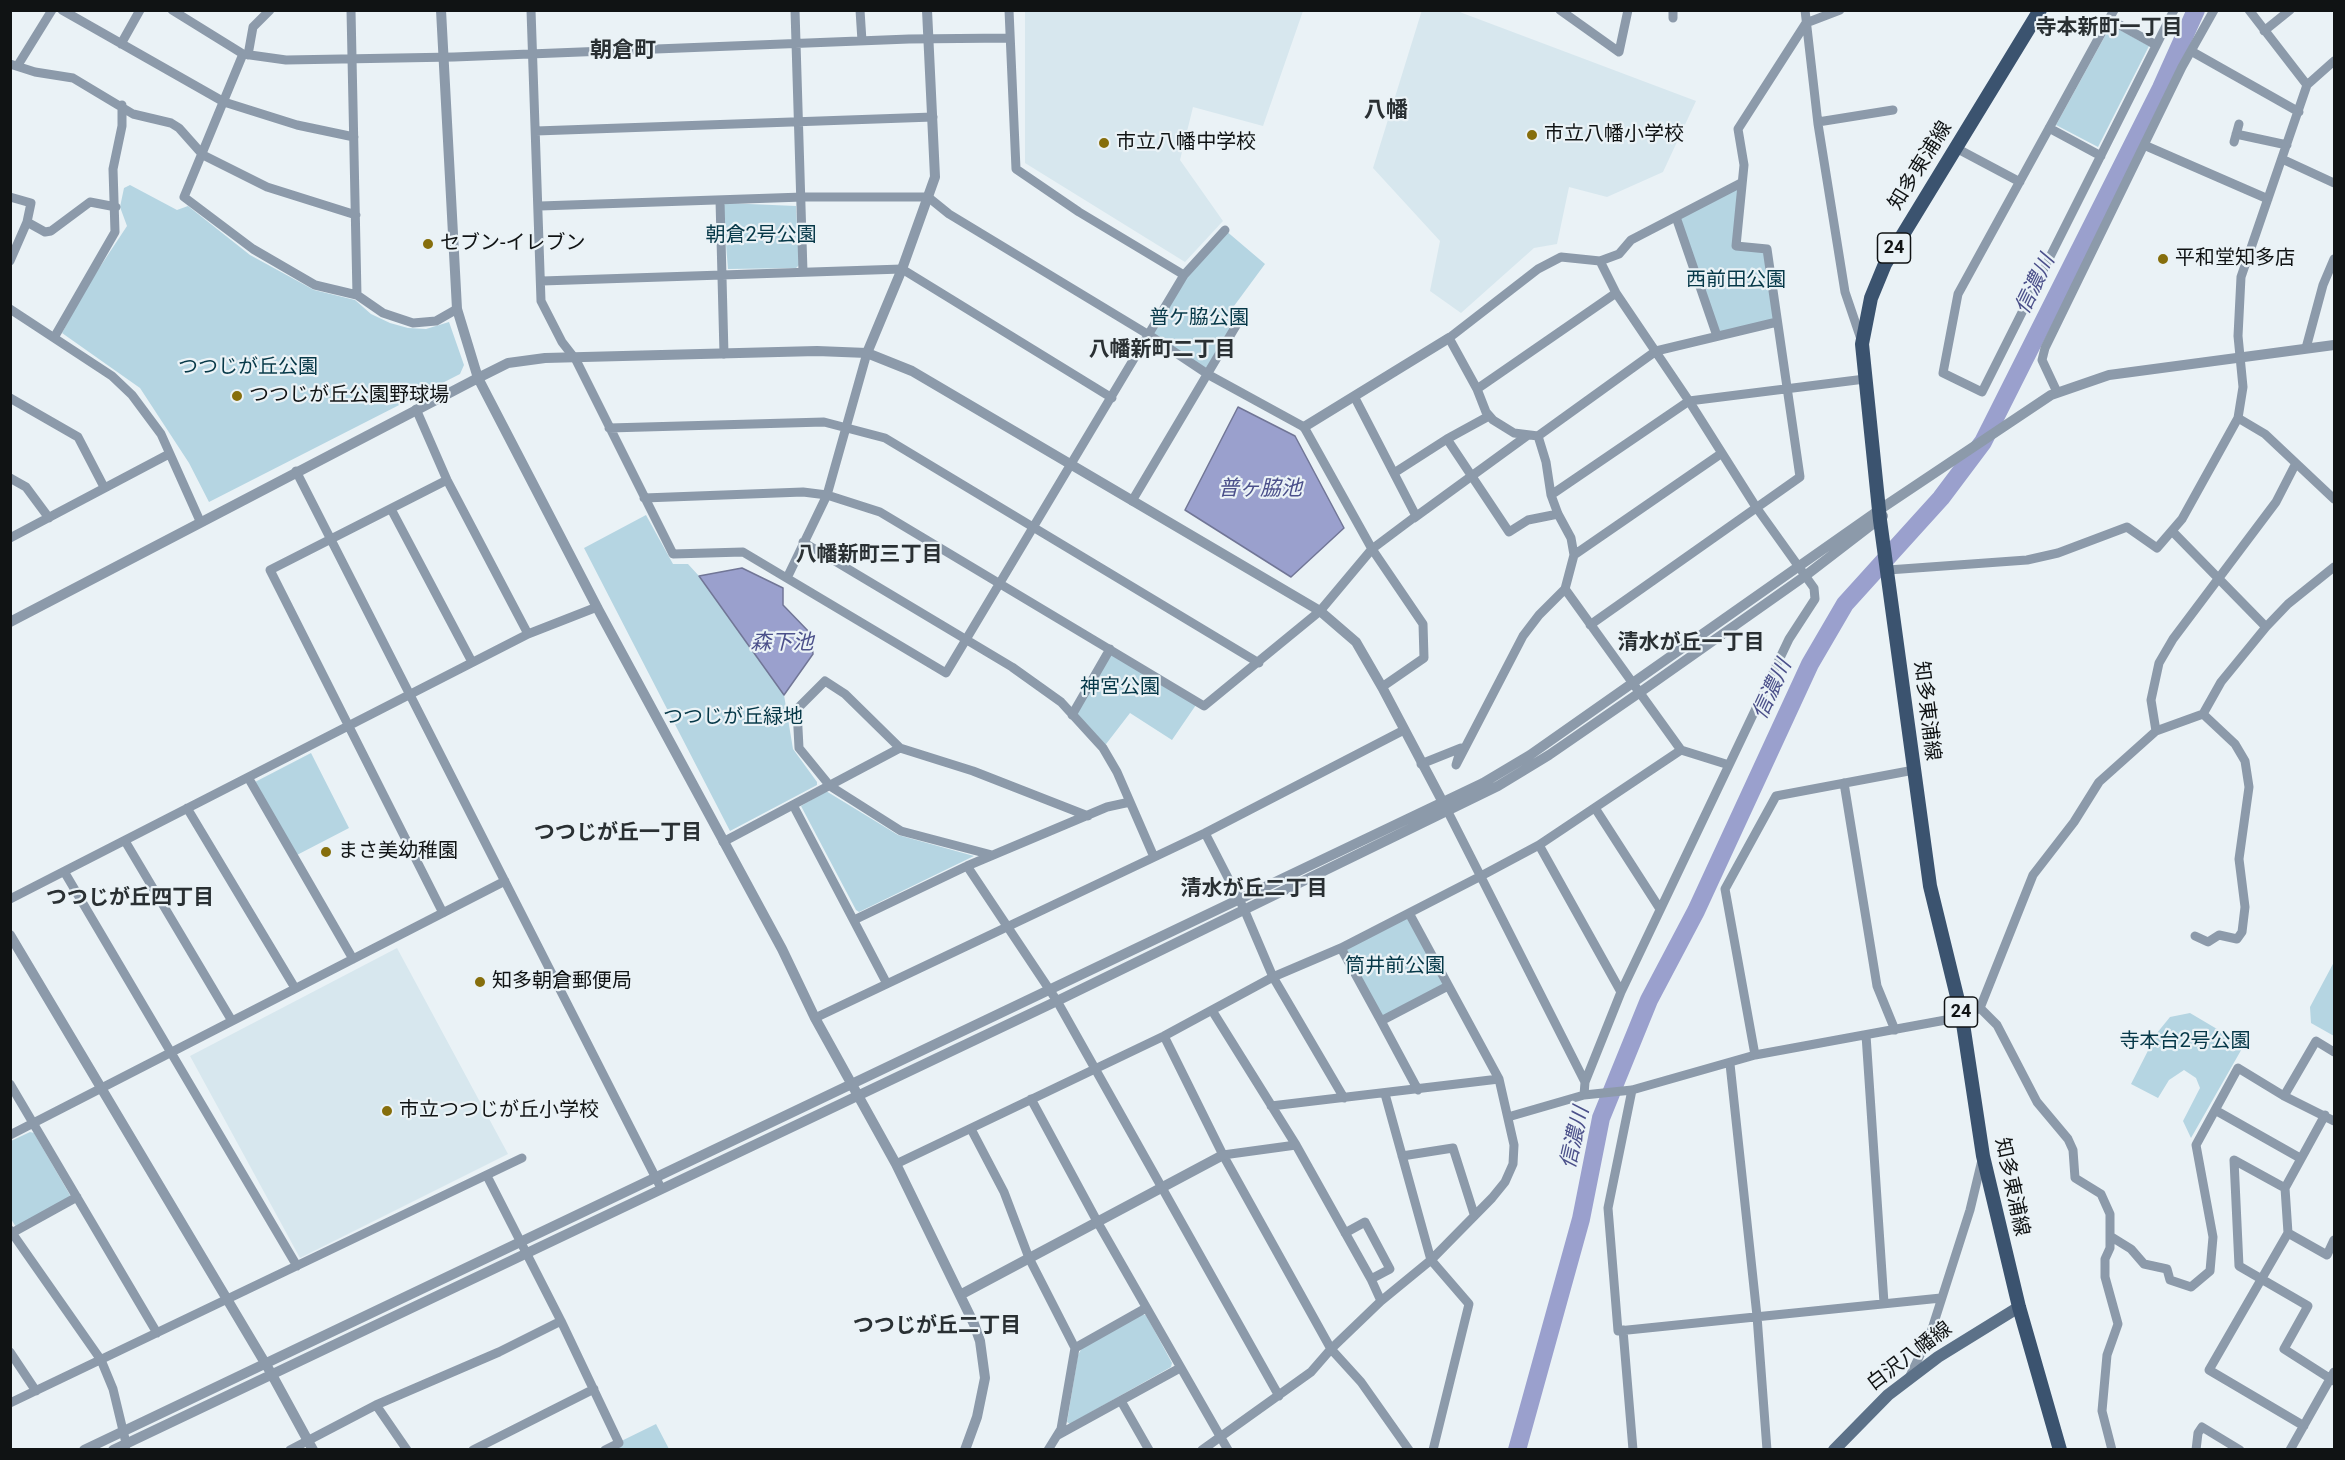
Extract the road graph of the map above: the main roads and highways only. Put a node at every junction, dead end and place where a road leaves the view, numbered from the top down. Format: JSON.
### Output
{"nodes":[{"id":1,"x":2040,"y":10,"type":"edge"},
{"id":2,"x":2019,"y":1307,"type":"junction"},
{"id":3,"x":1834,"y":1449,"type":"edge"},
{"id":4,"x":2060,"y":1449,"type":"edge"}],
"edges":[{"from":1,"to":2,"type":"main road","name":"知多東浦線","number":"24"},
{"from":2,"to":3,"type":"main road","name":"白沢八幡線"},
{"from":2,"to":4,"type":"main road","name":"知多東浦線","number":"24"}]}
